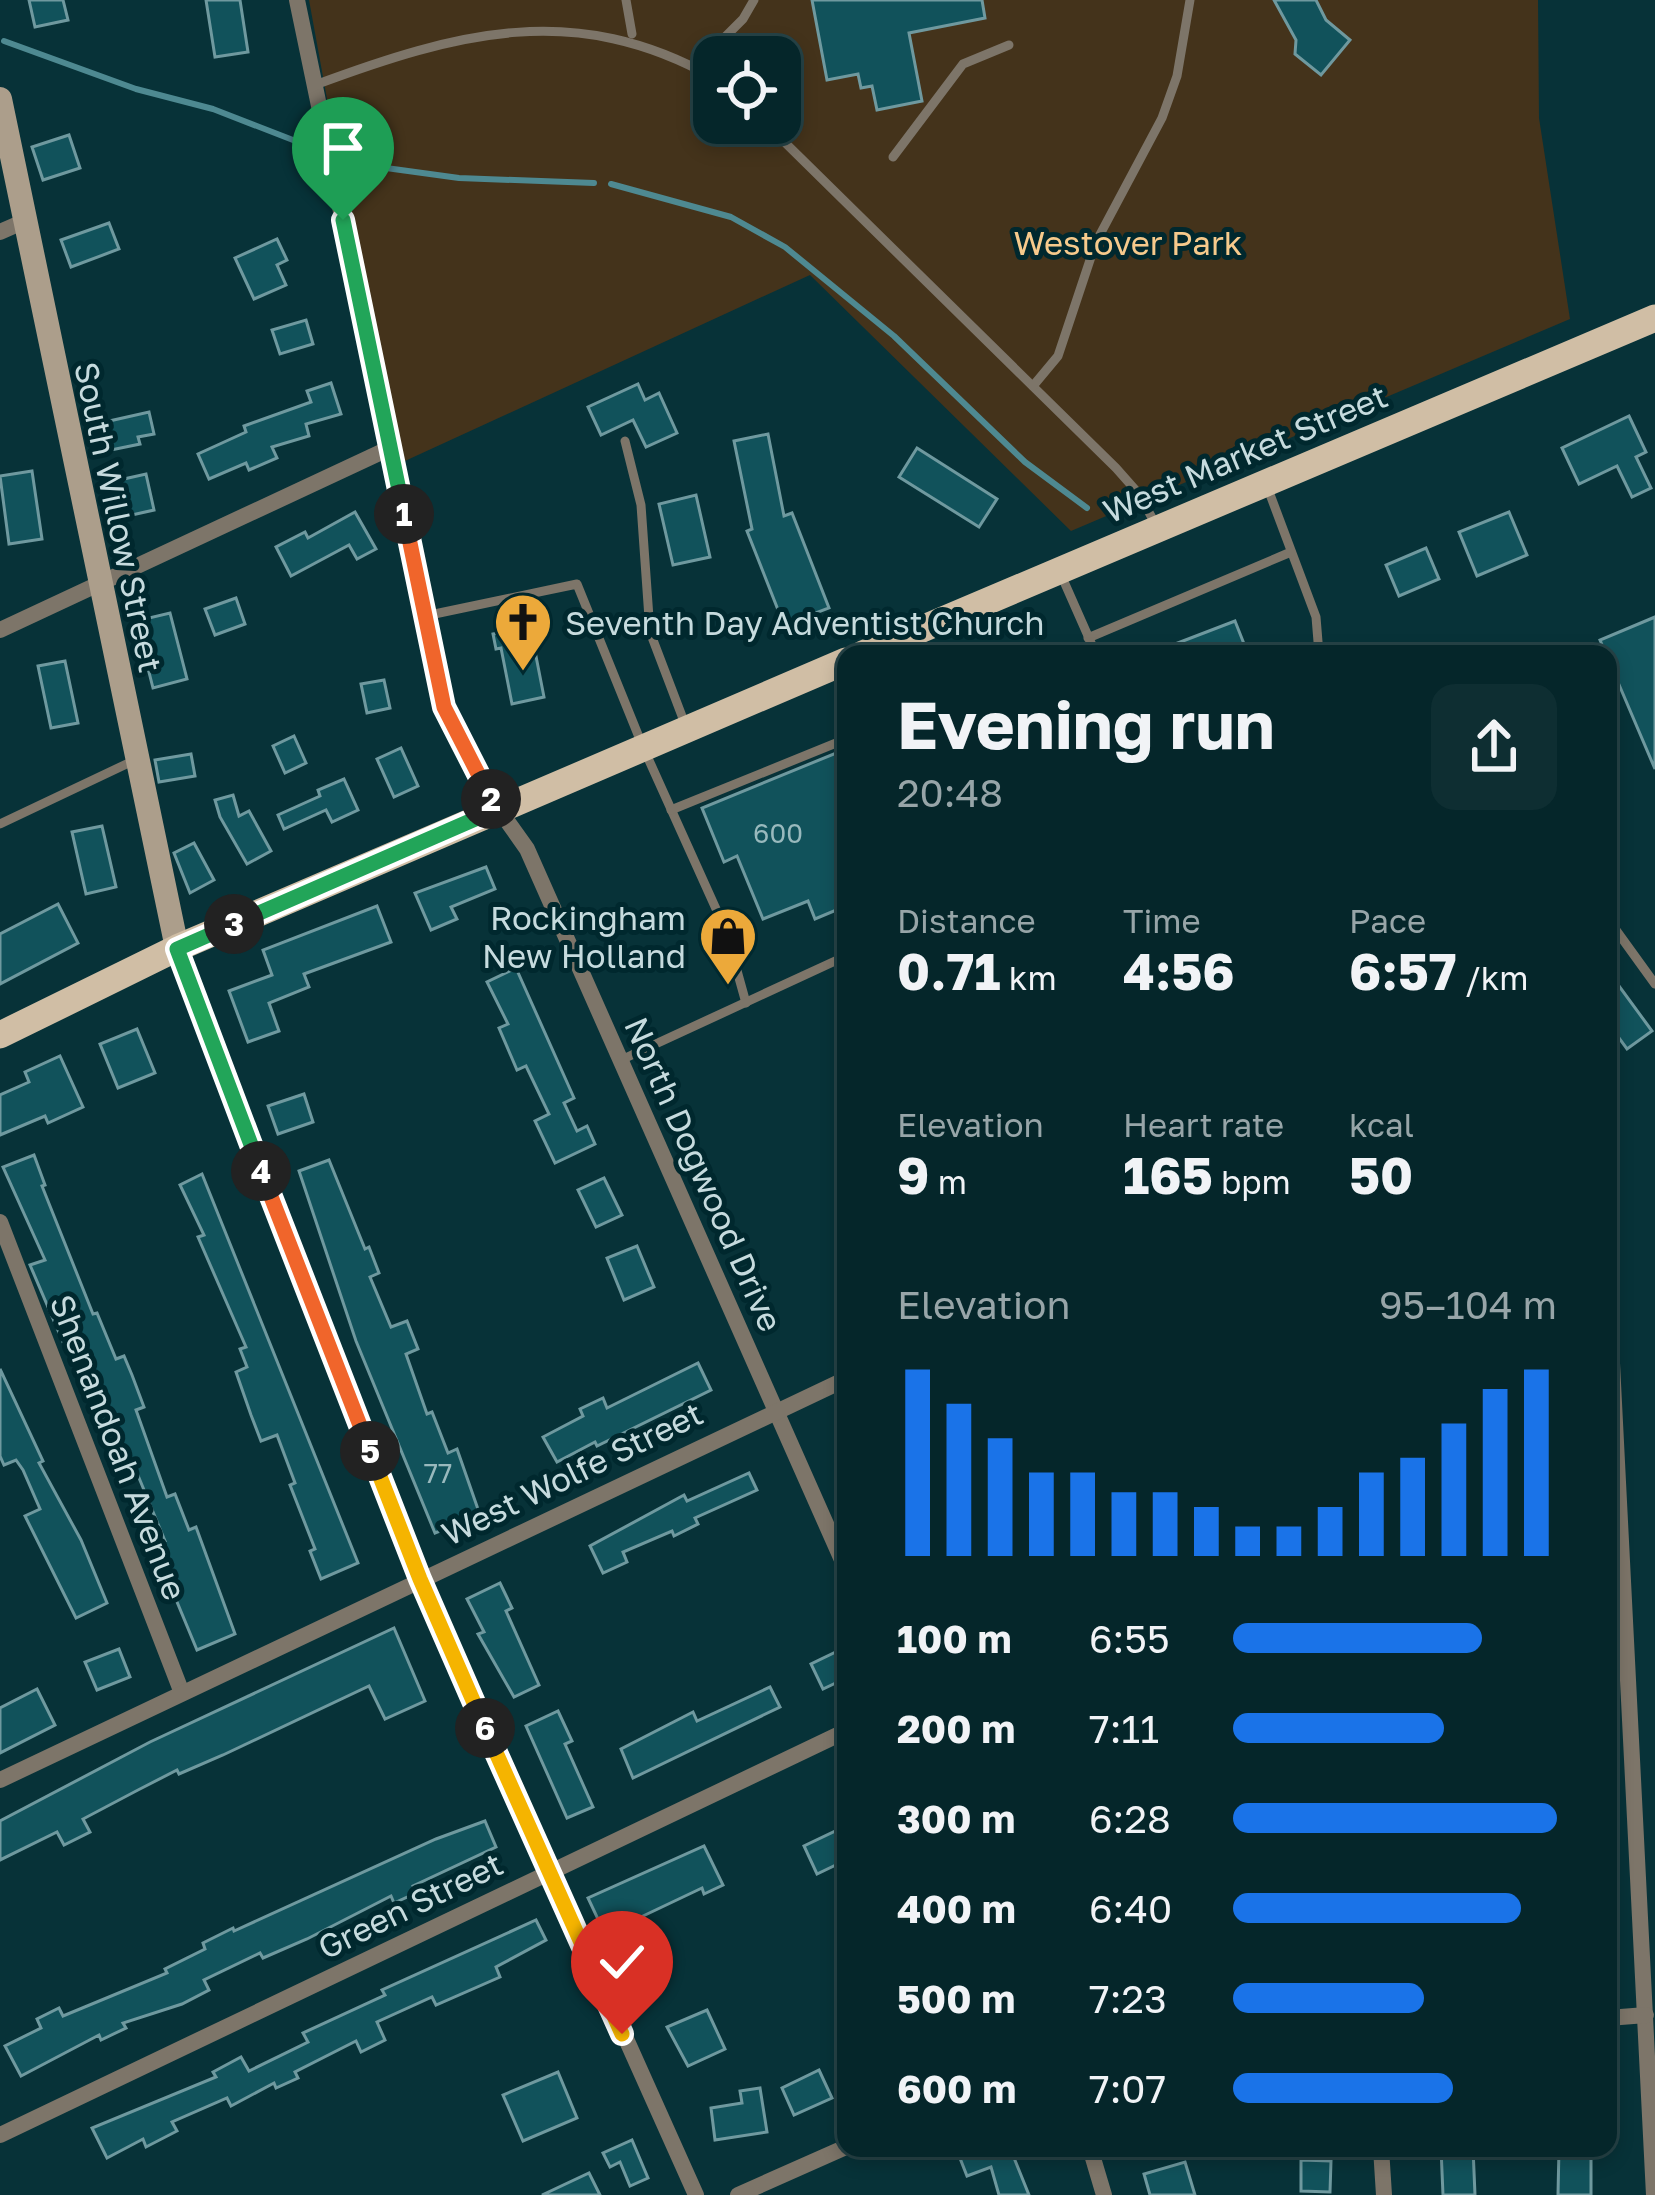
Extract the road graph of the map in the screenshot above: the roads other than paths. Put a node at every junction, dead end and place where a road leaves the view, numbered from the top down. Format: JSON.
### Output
{"nodes":[{"id":1,"x":297,"y":0,"type":"edge"},
{"id":2,"x":626,"y":0,"type":"edge"},
{"id":3,"x":754,"y":0,"type":"edge"},
{"id":4,"x":1190,"y":0,"type":"edge"},
{"id":5,"x":632,"y":34,"type":"junction"},
{"id":6,"x":726,"y":36,"type":"edge"},
{"id":7,"x":1009,"y":45,"type":"dead end"},
{"id":8,"x":693,"y":64,"type":"edge"},
{"id":9,"x":314,"y":85,"type":"junction"},
{"id":10,"x":0,"y":99,"type":"edge"},
{"id":11,"x":786,"y":144,"type":"edge"},
{"id":12,"x":893,"y":158,"type":"dead end"},
{"id":13,"x":25,"y":221,"type":"junction"},
{"id":14,"x":0,"y":232,"type":"edge"},
{"id":15,"x":1655,"y":318,"type":"edge"},
{"id":16,"x":1033,"y":386,"type":"junction"},
{"id":17,"x":625,"y":442,"type":"dead end"},
{"id":18,"x":390,"y":448,"type":"junction"},
{"id":19,"x":1266,"y":484,"type":"junction"},
{"id":20,"x":1157,"y":529,"type":"junction"},
{"id":21,"x":1291,"y":552,"type":"junction"},
{"id":22,"x":1059,"y":571,"type":"junction"},
{"id":23,"x":99,"y":583,"type":"junction"},
{"id":24,"x":425,"y":616,"type":"junction"},
{"id":25,"x":0,"y":630,"type":"edge"},
{"id":26,"x":1088,"y":638,"type":"junction"},
{"id":27,"x":884,"y":645,"type":"edge"},
{"id":28,"x":1092,"y":645,"type":"edge"},
{"id":29,"x":1318,"y":645,"type":"edge"},
{"id":30,"x":837,"y":665,"type":"edge"},
{"id":31,"x":687,"y":729,"type":"junction"},
{"id":32,"x":837,"y":743,"type":"edge"},
{"id":33,"x":643,"y":747,"type":"junction"},
{"id":34,"x":135,"y":760,"type":"junction"},
{"id":35,"x":498,"y":809,"type":"junction"},
{"id":36,"x":671,"y":810,"type":"junction"},
{"id":37,"x":0,"y":824,"type":"edge"},
{"id":38,"x":1617,"y":931,"type":"edge"},
{"id":39,"x":177,"y":949,"type":"junction"},
{"id":40,"x":837,"y":960,"type":"edge"},
{"id":41,"x":1655,"y":984,"type":"edge"},
{"id":42,"x":746,"y":1003,"type":"junction"},
{"id":43,"x":0,"y":1035,"type":"edge"},
{"id":44,"x":621,"y":1060,"type":"junction"},
{"id":45,"x":0,"y":1222,"type":"edge"},
{"id":46,"x":837,"y":1383,"type":"edge"},
{"id":47,"x":776,"y":1409,"type":"junction"},
{"id":48,"x":1617,"y":1457,"type":"edge"},
{"id":49,"x":837,"y":1548,"type":"edge"},
{"id":50,"x":420,"y":1579,"type":"junction"},
{"id":51,"x":182,"y":1694,"type":"junction"},
{"id":52,"x":837,"y":1735,"type":"edge"},
{"id":53,"x":0,"y":1780,"type":"edge"},
{"id":54,"x":548,"y":1873,"type":"junction"},
{"id":55,"x":1646,"y":2015,"type":"junction"},
{"id":56,"x":1617,"y":2017,"type":"edge"},
{"id":57,"x":0,"y":2134,"type":"edge"},
{"id":58,"x":837,"y":2151,"type":"edge"},
{"id":59,"x":1093,"y":2157,"type":"edge"},
{"id":60,"x":1382,"y":2157,"type":"edge"},
{"id":61,"x":695,"y":2195,"type":"edge"},
{"id":62,"x":738,"y":2195,"type":"edge"},
{"id":63,"x":1104,"y":2195,"type":"edge"},
{"id":64,"x":1384,"y":2195,"type":"edge"},
{"id":65,"x":1654,"y":2195,"type":"edge"}],
"edges":[{"from":1,"to":9,"type":"street","name":"North Dogwood Drive"},
{"from":2,"to":5,"type":"lane"},
{"from":3,"to":6,"type":"lane"},
{"from":4,"to":16,"type":"lane"},
{"from":5,"to":8,"type":"lane"},
{"from":5,"to":9,"type":"lane"},
{"from":7,"to":12,"type":"lane"},
{"from":9,"to":18,"type":"street","name":"North Dogwood Drive"},
{"from":10,"to":13,"type":"street","name":"South Willow Street"},
{"from":11,"to":16,"type":"lane"},
{"from":13,"to":14,"type":"street"},
{"from":13,"to":23,"type":"street","name":"South Willow Street"},
{"from":15,"to":19,"type":"main road","name":"West Market Street"},
{"from":16,"to":20,"type":"lane"},
{"from":17,"to":31,"type":"lane"},
{"from":18,"to":23,"type":"street"},
{"from":18,"to":24,"type":"street","name":"North Dogwood Drive"},
{"from":19,"to":20,"type":"main road","name":"West Market Street"},
{"from":19,"to":21,"type":"lane"},
{"from":20,"to":22,"type":"main road","name":"West Market Street"},
{"from":21,"to":26,"type":"lane"},
{"from":21,"to":29,"type":"lane"},
{"from":22,"to":26,"type":"lane"},
{"from":22,"to":27,"type":"main road","name":"West Market Street"},
{"from":23,"to":25,"type":"street"},
{"from":23,"to":34,"type":"street","name":"South Willow Street"},
{"from":24,"to":33,"type":"lane"},
{"from":24,"to":35,"type":"street","name":"North Dogwood Drive"},
{"from":26,"to":28,"type":"lane"},
{"from":30,"to":31,"type":"main road"},
{"from":31,"to":33,"type":"main road"},
{"from":32,"to":36,"type":"lane"},
{"from":33,"to":35,"type":"main road"},
{"from":33,"to":36,"type":"lane"},
{"from":34,"to":37,"type":"lane"},
{"from":34,"to":39,"type":"street","name":"South Willow Street"},
{"from":35,"to":39,"type":"main road"},
{"from":35,"to":44,"type":"street","name":"North Dogwood Drive"},
{"from":36,"to":42,"type":"lane"},
{"from":38,"to":41,"type":"lane"},
{"from":39,"to":43,"type":"main road"},
{"from":39,"to":50,"type":"street"},
{"from":40,"to":42,"type":"lane"},
{"from":42,"to":44,"type":"lane"},
{"from":44,"to":47,"type":"street","name":"North Dogwood Drive"},
{"from":45,"to":51,"type":"street","name":"Shenandoah Avenue"},
{"from":46,"to":47,"type":"street","name":"West Wolfe Street"},
{"from":47,"to":49,"type":"street","name":"North Dogwood Drive"},
{"from":47,"to":50,"type":"street","name":"West Wolfe Street"},
{"from":48,"to":55,"type":"street"},
{"from":50,"to":51,"type":"street","name":"West Wolfe Street"},
{"from":50,"to":54,"type":"street"},
{"from":51,"to":53,"type":"street","name":"West Wolfe Street"},
{"from":52,"to":54,"type":"street","name":"Green Street"},
{"from":54,"to":57,"type":"street","name":"Green Street"},
{"from":54,"to":61,"type":"street"},
{"from":55,"to":56,"type":"street"},
{"from":55,"to":65,"type":"street"},
{"from":58,"to":62,"type":"street"},
{"from":59,"to":63,"type":"street"},
{"from":60,"to":64,"type":"street"}]}
